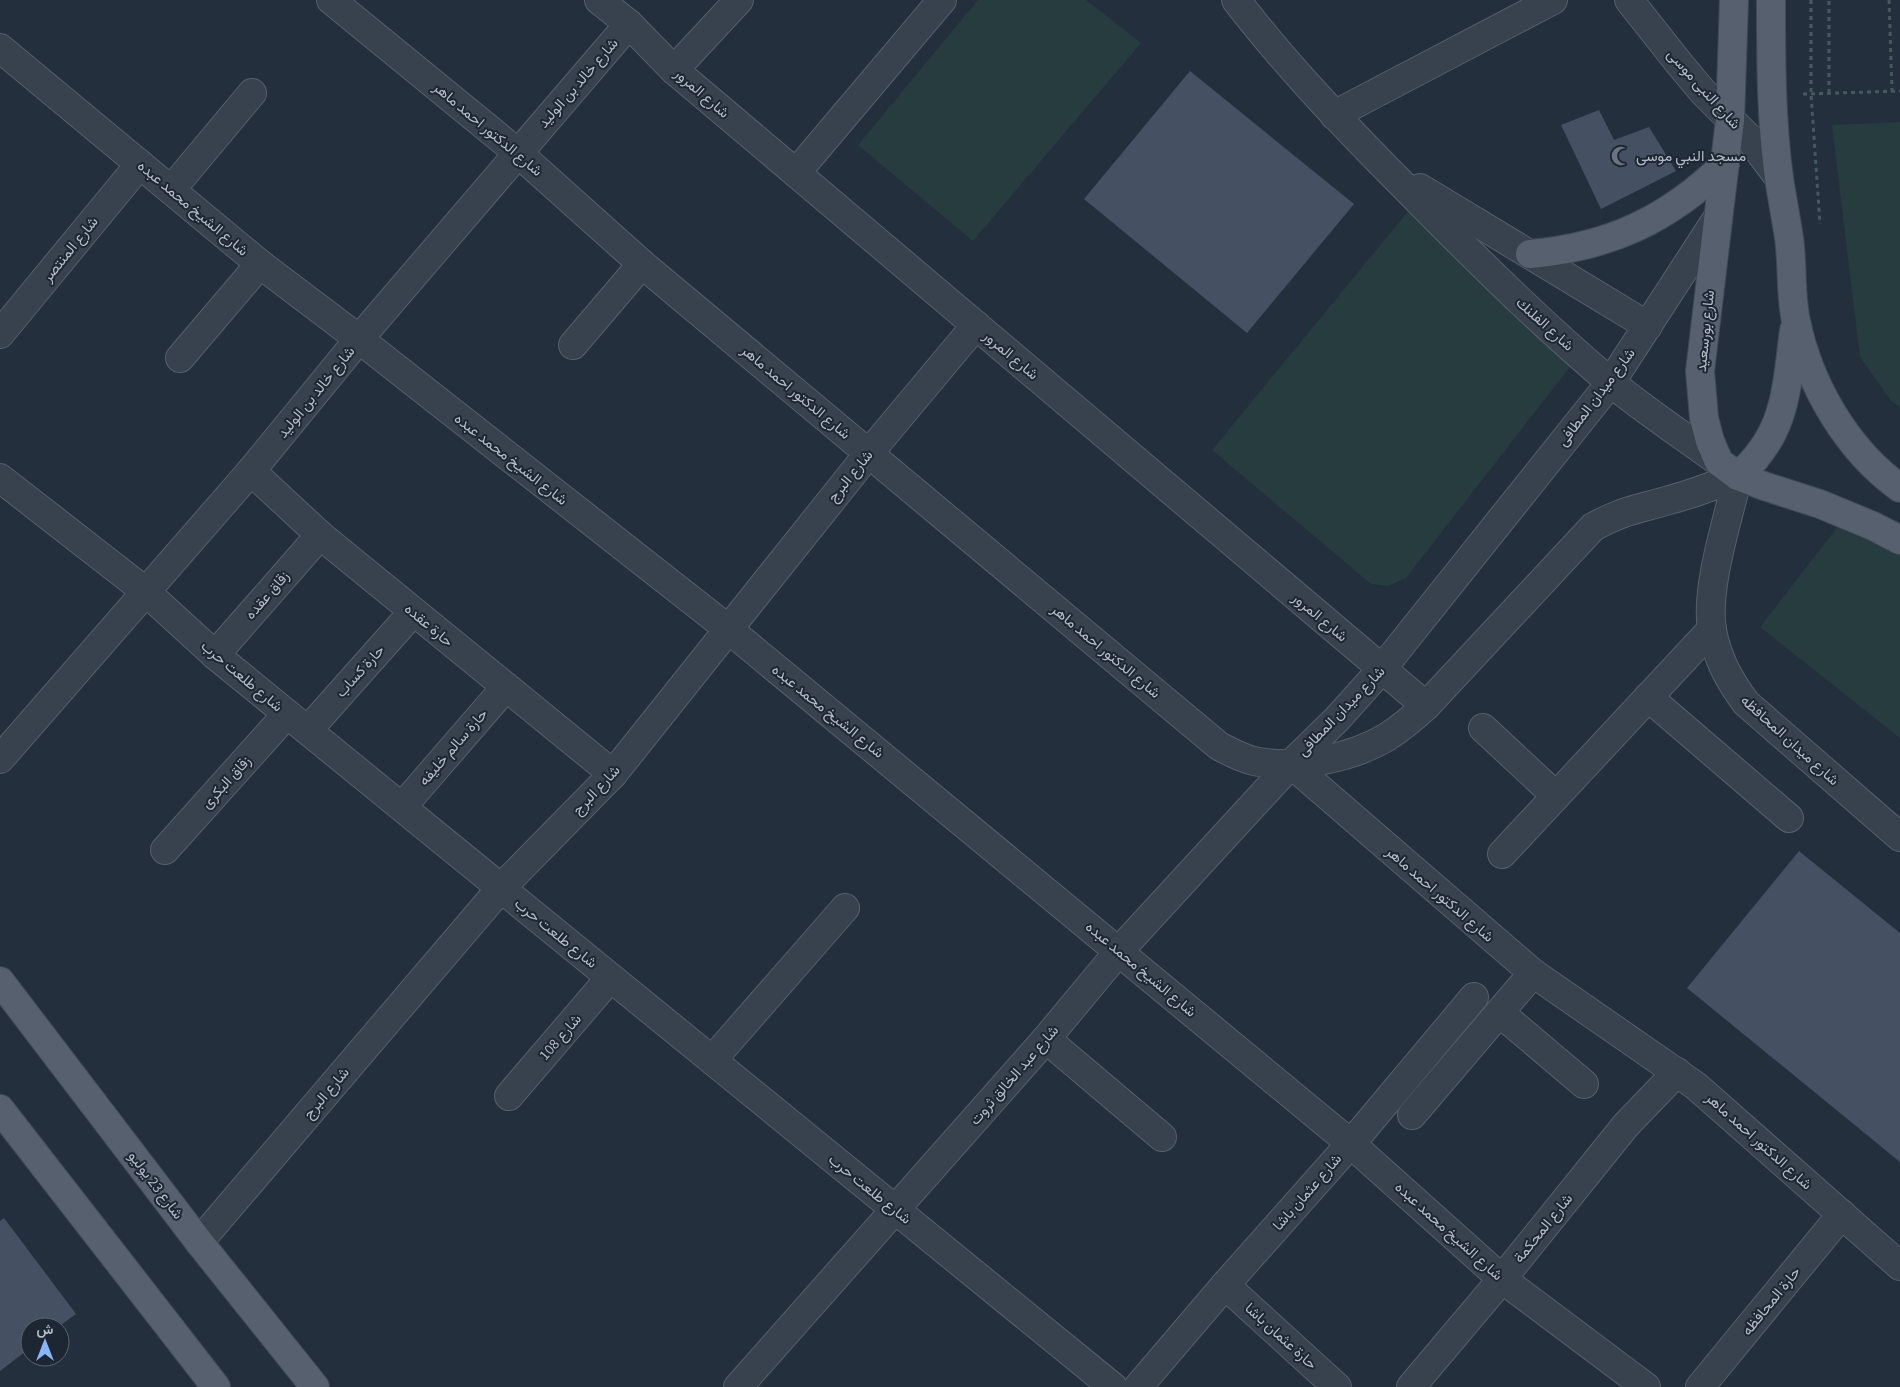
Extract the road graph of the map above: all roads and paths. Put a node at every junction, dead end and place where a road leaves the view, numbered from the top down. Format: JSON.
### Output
{"nodes":[{"id":1,"x":331,"y":0,"type":"edge"},
{"id":2,"x":599,"y":0,"type":"edge"},
{"id":3,"x":739,"y":0,"type":"edge"},
{"id":4,"x":942,"y":0,"type":"edge"},
{"id":5,"x":1236,"y":0,"type":"edge"},
{"id":6,"x":1553,"y":0,"type":"edge"},
{"id":7,"x":1629,"y":0,"type":"edge"},
{"id":8,"x":1734,"y":0,"type":"edge"},
{"id":9,"x":1771,"y":0,"type":"edge"},
{"id":10,"x":1811,"y":0,"type":"edge"},
{"id":11,"x":1829,"y":0,"type":"edge"},
{"id":12,"x":1889,"y":0,"type":"edge"},
{"id":13,"x":630,"y":24,"type":"junction"},
{"id":14,"x":0,"y":48,"type":"edge"},
{"id":15,"x":674,"y":70,"type":"junction"},
{"id":16,"x":1892,"y":91,"type":"junction"},
{"id":17,"x":1900,"y":91,"type":"edge"},
{"id":18,"x":252,"y":93,"type":"dead end"},
{"id":19,"x":1829,"y":93,"type":"junction"},
{"id":20,"x":1811,"y":94,"type":"junction"},
{"id":21,"x":1773,"y":95,"type":"junction"},
{"id":22,"x":1334,"y":115,"type":"junction"},
{"id":23,"x":1730,"y":120,"type":"junction"},
{"id":24,"x":518,"y":153,"type":"junction"},
{"id":25,"x":140,"y":164,"type":"junction"},
{"id":26,"x":1724,"y":164,"type":"junction"},
{"id":27,"x":1386,"y":168,"type":"junction"},
{"id":28,"x":796,"y":173,"type":"junction"},
{"id":29,"x":1779,"y":178,"type":"junction"},
{"id":30,"x":171,"y":190,"type":"junction"},
{"id":31,"x":1718,"y":217,"type":"junction"},
{"id":32,"x":1821,"y":227,"type":"dead end"},
{"id":33,"x":1530,"y":254,"type":"junction"},
{"id":34,"x":260,"y":264,"type":"junction"},
{"id":35,"x":642,"y":264,"type":"junction"},
{"id":36,"x":1795,"y":320,"type":"junction"},
{"id":37,"x":976,"y":325,"type":"junction"},
{"id":38,"x":1648,"y":326,"type":"junction"},
{"id":39,"x":0,"y":334,"type":"edge"},
{"id":40,"x":359,"y":339,"type":"junction"},
{"id":41,"x":573,"y":345,"type":"dead end"},
{"id":42,"x":180,"y":358,"type":"dead end"},
{"id":43,"x":1611,"y":382,"type":"junction"},
{"id":44,"x":869,"y":453,"type":"junction"},
{"id":45,"x":1729,"y":469,"type":"junction"},
{"id":46,"x":251,"y":471,"type":"junction"},
{"id":47,"x":0,"y":478,"type":"edge"},
{"id":48,"x":1900,"y":488,"type":"edge"},
{"id":49,"x":320,"y":535,"type":"junction"},
{"id":50,"x":1900,"y":540,"type":"edge"},
{"id":51,"x":145,"y":591,"type":"junction"},
{"id":52,"x":413,"y":612,"type":"junction"},
{"id":53,"x":727,"y":628,"type":"junction"},
{"id":54,"x":1712,"y":629,"type":"junction"},
{"id":55,"x":215,"y":655,"type":"junction"},
{"id":56,"x":1381,"y":670,"type":"junction"},
{"id":57,"x":505,"y":688,"type":"junction"},
{"id":58,"x":1648,"y":697,"type":"junction"},
{"id":59,"x":1426,"y":706,"type":"junction"},
{"id":60,"x":297,"y":722,"type":"junction"},
{"id":61,"x":1484,"y":728,"type":"dead end"},
{"id":62,"x":0,"y":758,"type":"edge"},
{"id":63,"x":1291,"y":764,"type":"junction"},
{"id":64,"x":613,"y":774,"type":"junction"},
{"id":65,"x":1556,"y":796,"type":"junction"},
{"id":66,"x":402,"y":807,"type":"junction"},
{"id":67,"x":1790,"y":818,"type":"dead end"},
{"id":68,"x":1900,"y":837,"type":"edge"},
{"id":69,"x":165,"y":850,"type":"dead end"},
{"id":70,"x":1502,"y":854,"type":"dead end"},
{"id":71,"x":501,"y":888,"type":"junction"},
{"id":72,"x":845,"y":908,"type":"dead end"},
{"id":73,"x":1119,"y":951,"type":"junction"},
{"id":74,"x":1533,"y":973,"type":"junction"},
{"id":75,"x":610,"y":978,"type":"junction"},
{"id":76,"x":0,"y":981,"type":"edge"},
{"id":77,"x":1474,"y":997,"type":"dead end"},
{"id":78,"x":1500,"y":1013,"type":"junction"},
{"id":79,"x":1046,"y":1039,"type":"junction"},
{"id":80,"x":713,"y":1062,"type":"junction"},
{"id":81,"x":1677,"y":1072,"type":"junction"},
{"id":82,"x":1584,"y":1084,"type":"dead end"},
{"id":83,"x":509,"y":1096,"type":"dead end"},
{"id":84,"x":2,"y":1114,"type":"edge"},
{"id":85,"x":1412,"y":1115,"type":"dead end"},
{"id":86,"x":1162,"y":1137,"type":"dead end"},
{"id":87,"x":1355,"y":1138,"type":"junction"},
{"id":88,"x":896,"y":1211,"type":"junction"},
{"id":89,"x":1842,"y":1214,"type":"junction"},
{"id":90,"x":199,"y":1242,"type":"junction"},
{"id":91,"x":1900,"y":1266,"type":"edge"},
{"id":92,"x":1505,"y":1275,"type":"junction"},
{"id":93,"x":1225,"y":1285,"type":"junction"},
{"id":94,"x":216,"y":1387,"type":"edge"},
{"id":95,"x":315,"y":1387,"type":"edge"},
{"id":96,"x":738,"y":1387,"type":"edge"},
{"id":97,"x":1113,"y":1387,"type":"edge"},
{"id":98,"x":1138,"y":1387,"type":"edge"},
{"id":99,"x":1337,"y":1387,"type":"edge"},
{"id":100,"x":1411,"y":1387,"type":"edge"},
{"id":101,"x":1646,"y":1387,"type":"edge"},
{"id":102,"x":1700,"y":1387,"type":"edge"}],
"edges":[{"from":1,"to":24,"type":"street","name":"شارع الدكتور احمد ماهر"},
{"from":2,"to":13,"type":"street","name":"شارع المرور"},
{"from":3,"to":15,"type":"street"},
{"from":4,"to":28,"type":"street"},
{"from":5,"to":22,"type":"street","name":"شارع الفلنك"},
{"from":6,"to":22,"type":"street"},
{"from":7,"to":23,"type":"street","name":"شارع النبى موسى"},
{"from":8,"to":23,"type":"main road","name":"شارع بورسعيد"},
{"from":9,"to":21,"type":"main road"},
{"from":10,"to":20,"type":"path"},
{"from":11,"to":19,"type":"path"},
{"from":12,"to":16,"type":"path"},
{"from":13,"to":15,"type":"street","name":"شارع المرور"},
{"from":13,"to":24,"type":"street","name":"شارع خالد بن الوليد"},
{"from":14,"to":25,"type":"street","name":"شارع الشيخ محمد عبده"},
{"from":15,"to":28,"type":"street","name":"شارع المرور"},
{"from":16,"to":17,"type":"path"},
{"from":16,"to":19,"type":"path"},
{"from":18,"to":30,"type":"street"},
{"from":19,"to":20,"type":"path"},
{"from":20,"to":21,"type":"path"},
{"from":20,"to":32,"type":"path"},
{"from":21,"to":29,"type":"main road"},
{"from":22,"to":27,"type":"street","name":"شارع الفلنك"},
{"from":23,"to":26,"type":"main road","name":"شارع بورسعيد"},
{"from":23,"to":29,"type":"street","name":"شارع النبى موسى"},
{"from":24,"to":35,"type":"street","name":"شارع الدكتور احمد ماهر"},
{"from":24,"to":40,"type":"street","name":"شارع خالد بن الوليد"},
{"from":25,"to":30,"type":"street","name":"شارع الشيخ محمد عبده"},
{"from":25,"to":39,"type":"street","name":"شارع المنتصر"},
{"from":26,"to":31,"type":"main road","name":"شارع بورسعيد"},
{"from":26,"to":33,"type":"main road"},
{"from":27,"to":33,"type":"street","name":"شارع الفلنك"},
{"from":27,"to":43,"type":"street","name":"شارع الفلنك"},
{"from":28,"to":37,"type":"street","name":"شارع المرور"},
{"from":29,"to":36,"type":"main road"},
{"from":30,"to":34,"type":"street","name":"شارع الشيخ محمد عبده"},
{"from":31,"to":38,"type":"street","name":"شارع ميدان المطافى"},
{"from":31,"to":45,"type":"main road","name":"شارع بورسعيد"},
{"from":33,"to":38,"type":"street","name":"شارع الفلنك"},
{"from":34,"to":40,"type":"street","name":"شارع الشيخ محمد عبده"},
{"from":34,"to":42,"type":"street"},
{"from":35,"to":41,"type":"street"},
{"from":35,"to":44,"type":"street","name":"شارع الدكتور احمد ماهر"},
{"from":36,"to":45,"type":"main road"},
{"from":36,"to":48,"type":"main road"},
{"from":37,"to":44,"type":"street","name":"شارع البرج"},
{"from":37,"to":56,"type":"street","name":"شارع المرور"},
{"from":38,"to":43,"type":"street","name":"شارع ميدان المطافى"},
{"from":40,"to":46,"type":"street","name":"شارع خالد بن الوليد"},
{"from":40,"to":53,"type":"street","name":"شارع الشيخ محمد عبده"},
{"from":43,"to":45,"type":"street","name":"شارع الفلنك"},
{"from":43,"to":56,"type":"street","name":"شارع ميدان المطافى"},
{"from":44,"to":53,"type":"street","name":"شارع البرج"},
{"from":44,"to":63,"type":"street","name":"شارع الدكتور احمد ماهر"},
{"from":45,"to":50,"type":"main road"},
{"from":45,"to":54,"type":"street","name":"شارع ميدان المحافظه"},
{"from":45,"to":59,"type":"street","name":"شارع ميدان المطافى"},
{"from":46,"to":49,"type":"street","name":"حارة عقده"},
{"from":46,"to":51,"type":"street","name":"شارع خالد بن الوليد"},
{"from":47,"to":51,"type":"street","name":"شارع طلعت حرب"},
{"from":49,"to":52,"type":"street","name":"حارة عقده"},
{"from":49,"to":55,"type":"street","name":"زقاق عقده"},
{"from":51,"to":55,"type":"street","name":"شارع طلعت حرب"},
{"from":51,"to":62,"type":"street","name":"شارع خالد بن الوليد"},
{"from":52,"to":57,"type":"street","name":"حارة عقده"},
{"from":52,"to":60,"type":"street","name":"حارة كساب"},
{"from":53,"to":64,"type":"street","name":"شارع البرج"},
{"from":53,"to":73,"type":"street","name":"شارع الشيخ محمد عبده"},
{"from":54,"to":58,"type":"street"},
{"from":54,"to":68,"type":"street","name":"شارع ميدان المحافظه"},
{"from":55,"to":60,"type":"street","name":"شارع طلعت حرب"},
{"from":56,"to":59,"type":"street","name":"شارع المرور"},
{"from":56,"to":63,"type":"street","name":"شارع ميدان المطافى"},
{"from":57,"to":64,"type":"street","name":"حارة عقده"},
{"from":57,"to":66,"type":"street","name":"حارة سالم خليفه"},
{"from":58,"to":65,"type":"street"},
{"from":58,"to":67,"type":"street"},
{"from":59,"to":63,"type":"street","name":"شارع ميدان المطافى"},
{"from":60,"to":66,"type":"street","name":"شارع طلعت حرب"},
{"from":60,"to":69,"type":"street","name":"زقاق البكرى"},
{"from":61,"to":65,"type":"street"},
{"from":63,"to":73,"type":"street","name":"شارع عبد الخالق ثروت"},
{"from":63,"to":74,"type":"street","name":"شارع الدكتور احمد ماهر"},
{"from":64,"to":71,"type":"street","name":"شارع البرج"},
{"from":65,"to":70,"type":"street"},
{"from":66,"to":71,"type":"street","name":"شارع طلعت حرب"},
{"from":71,"to":75,"type":"street","name":"شارع طلعت حرب"},
{"from":71,"to":90,"type":"street","name":"شارع البرج"},
{"from":72,"to":80,"type":"street"},
{"from":73,"to":79,"type":"street","name":"شارع عبد الخالق ثروت"},
{"from":73,"to":87,"type":"street","name":"شارع الشيخ محمد عبده"},
{"from":74,"to":78,"type":"street"},
{"from":74,"to":81,"type":"street","name":"شارع الدكتور احمد ماهر"},
{"from":75,"to":80,"type":"street","name":"شارع طلعت حرب"},
{"from":75,"to":83,"type":"street","name":"شارع 108"},
{"from":76,"to":90,"type":"main road","name":"شارع 23 يوليو"},
{"from":77,"to":87,"type":"street","name":"شارع عثمان باشا"},
{"from":78,"to":82,"type":"street"},
{"from":78,"to":85,"type":"street"},
{"from":79,"to":86,"type":"street"},
{"from":79,"to":88,"type":"street","name":"شارع عبد الخالق ثروت"},
{"from":80,"to":88,"type":"street","name":"شارع طلعت حرب"},
{"from":81,"to":89,"type":"street","name":"شارع الدكتور احمد ماهر"},
{"from":81,"to":92,"type":"street","name":"شارع المحكمة"},
{"from":84,"to":94,"type":"main road"},
{"from":87,"to":92,"type":"street","name":"شارع الشيخ محمد عبده"},
{"from":87,"to":93,"type":"street","name":"شارع عثمان باشا"},
{"from":88,"to":96,"type":"street","name":"شارع عبد الخالق ثروت"},
{"from":88,"to":97,"type":"street","name":"شارع طلعت حرب"},
{"from":89,"to":91,"type":"street","name":"شارع الدكتور احمد ماهر"},
{"from":89,"to":102,"type":"street","name":"حارة المحافظه"},
{"from":90,"to":95,"type":"main road","name":"شارع 23 يوليو"},
{"from":92,"to":100,"type":"street","name":"شارع المحكمة"},
{"from":92,"to":101,"type":"street","name":"شارع الشيخ محمد عبده"},
{"from":93,"to":98,"type":"street","name":"شارع عثمان باشا"},
{"from":93,"to":99,"type":"street","name":"حارة عثمان باشا"}]}
